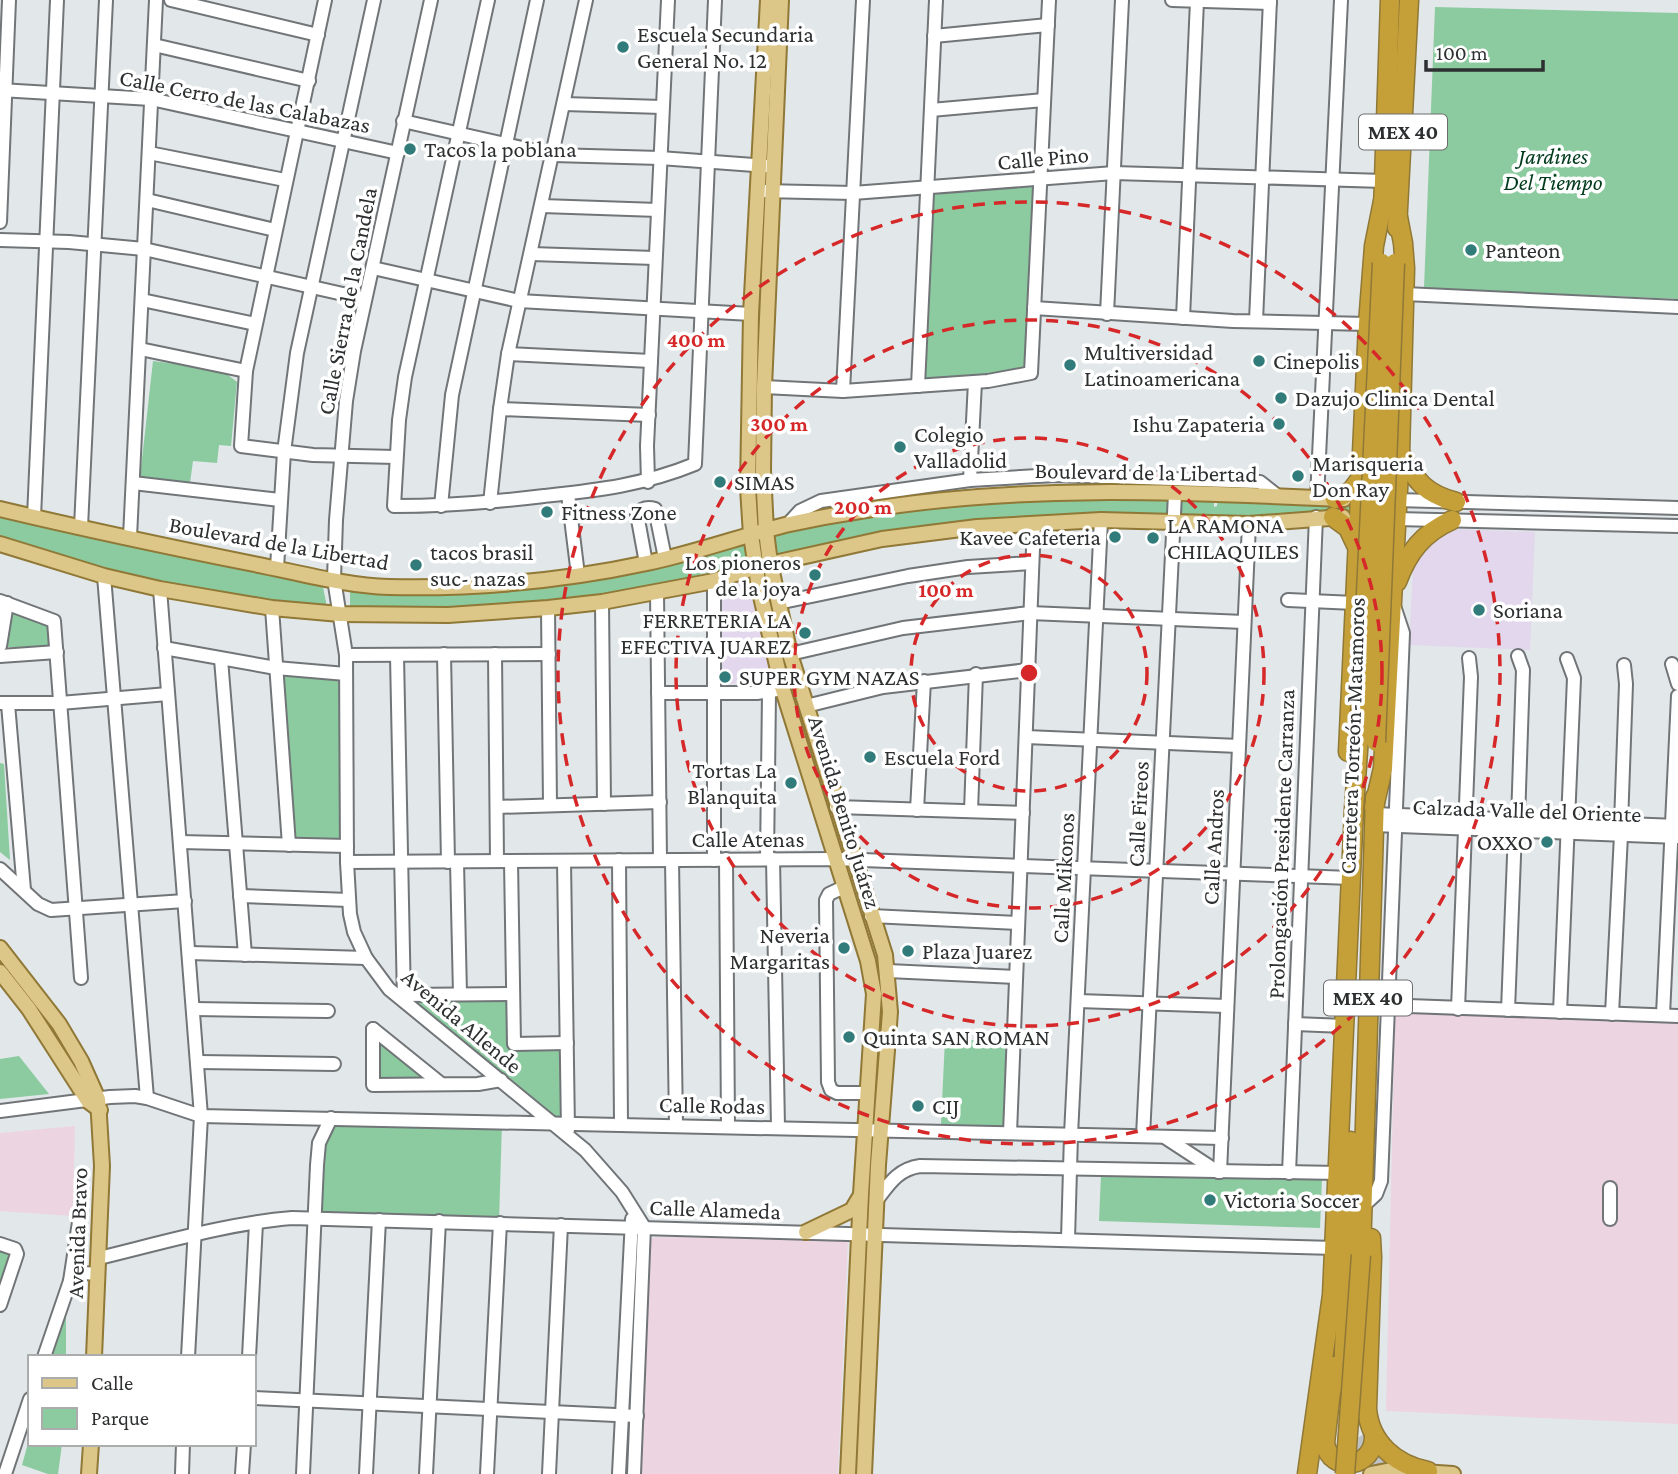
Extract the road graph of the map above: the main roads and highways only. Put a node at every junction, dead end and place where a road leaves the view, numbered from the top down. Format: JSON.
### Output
{"nodes":[{"id":1,"x":768,"y":0,"type":"edge"},
{"id":2,"x":781,"y":0,"type":"edge"},
{"id":3,"x":1390,"y":0,"type":"edge"},
{"id":4,"x":1409,"y":0,"type":"edge"},
{"id":5,"x":767,"y":166,"type":"junction"},
{"id":6,"x":766,"y":191,"type":"junction"},
{"id":7,"x":1383,"y":201,"type":"junction"},
{"id":8,"x":1398,"y":217,"type":"junction"},
{"id":9,"x":1389,"y":263,"type":"junction"},
{"id":10,"x":1400,"y":457,"type":"junction"},
{"id":11,"x":1360,"y":475,"type":"junction"},
{"id":12,"x":1326,"y":499,"type":"junction"},
{"id":13,"x":1397,"y":500,"type":"junction"},
{"id":14,"x":0,"y":509,"type":"edge"},
{"id":15,"x":1359,"y":509,"type":"junction"},
{"id":16,"x":1324,"y":517,"type":"junction"},
{"id":17,"x":1396,"y":519,"type":"junction"},
{"id":18,"x":766,"y":531,"type":"junction"},
{"id":19,"x":751,"y":535,"type":"junction"},
{"id":20,"x":0,"y":544,"type":"edge"},
{"id":21,"x":1356,"y":548,"type":"junction"},
{"id":22,"x":1394,"y":559,"type":"junction"},
{"id":23,"x":763,"y":565,"type":"junction"},
{"id":24,"x":1392,"y":598,"type":"junction"},
{"id":25,"x":1368,"y":739,"type":"junction"},
{"id":26,"x":1354,"y":809,"type":"junction"},
{"id":27,"x":1374,"y":815,"type":"junction"},
{"id":28,"x":0,"y":948,"type":"edge"},
{"id":29,"x":0,"y":972,"type":"edge"},
{"id":30,"x":42,"y":1000,"type":"junction"},
{"id":31,"x":29,"y":1009,"type":"junction"},
{"id":32,"x":1343,"y":1089,"type":"junction"},
{"id":33,"x":95,"y":1104,"type":"junction"},
{"id":34,"x":874,"y":1130,"type":"junction"},
{"id":35,"x":1338,"y":1179,"type":"junction"},
{"id":36,"x":861,"y":1194,"type":"junction"},
{"id":37,"x":1363,"y":1212,"type":"junction"},
{"id":38,"x":806,"y":1233,"type":"road end"},
{"id":39,"x":94,"y":1355,"type":"edge"},
{"id":40,"x":1345,"y":1413,"type":"tunnel mouth"},
{"id":41,"x":1374,"y":1435,"type":"junction"},
{"id":42,"x":90,"y":1446,"type":"edge"},
{"id":43,"x":1428,"y":1471,"type":"junction"},
{"id":44,"x":1402,"y":1472,"type":"edge"},
{"id":45,"x":1308,"y":1473,"type":"edge"},
{"id":46,"x":89,"y":1474,"type":"edge"},
{"id":47,"x":848,"y":1474,"type":"edge"},
{"id":48,"x":864,"y":1474,"type":"edge"},
{"id":49,"x":1345,"y":1474,"type":"edge"},
{"id":50,"x":1371,"y":1474,"type":"edge"},
{"id":51,"x":1453,"y":1474,"type":"edge"}],
"edges":[{"from":1,"to":5,"type":"main road"},
{"from":2,"to":5,"type":"main road"},
{"from":3,"to":7,"type":"highway","number":"MEX 40"},
{"from":4,"to":8,"type":"highway","name":"Carretera Torreón-Matamoros","number":"MEX 40"},
{"from":5,"to":6,"type":"main road","name":"Avenida Benito Juárez"},
{"from":6,"to":18,"type":"main road","name":"Avenida Benito Juárez"},
{"from":6,"to":19,"type":"main road","name":"Avenida Benito Juárez"},
{"from":7,"to":9,"type":"highway","number":"MEX 40"},
{"from":7,"to":11,"type":"highway"},
{"from":8,"to":9,"type":"highway","name":"Carretera Torreón-Matamoros","number":"MEX 40"},
{"from":8,"to":10,"type":"highway"},
{"from":9,"to":25,"type":"highway","name":"Carretera Torreón-Matamoros","number":"MEX 40","bridge":true},
{"from":10,"to":11,"type":"highway"},
{"from":10,"to":13,"type":"highway"},
{"from":10,"to":24,"type":"highway"},
{"from":11,"to":12,"type":"highway"},
{"from":11,"to":15,"type":"highway"},
{"from":12,"to":15,"type":"main road","name":"Boulevard de la Libertad"},
{"from":12,"to":18,"type":"main road","name":"Boulevard de la Libertad"},
{"from":13,"to":15,"type":"main road","name":"Boulevard de la Libertad"},
{"from":13,"to":17,"type":"highway"},
{"from":14,"to":19,"type":"main road","name":"Boulevard de la Libertad"},
{"from":15,"to":16,"type":"main road","name":"Boulevard de la Libertad"},
{"from":15,"to":17,"type":"main road","name":"Boulevard de la Libertad"},
{"from":15,"to":21,"type":"highway"},
{"from":16,"to":21,"type":"highway"},
{"from":16,"to":23,"type":"main road","name":"Boulevard de la Libertad"},
{"from":17,"to":22,"type":"highway"},
{"from":18,"to":19,"type":"main road","name":"Boulevard de la Libertad"},
{"from":18,"to":23,"type":"main road","name":"Avenida Benito Juárez"},
{"from":19,"to":23,"type":"main road","name":"Avenida Benito Juárez"},
{"from":20,"to":23,"type":"main road","name":"Boulevard de la Libertad"},
{"from":21,"to":22,"type":"highway"},
{"from":21,"to":26,"type":"highway"},
{"from":22,"to":24,"type":"highway"},
{"from":23,"to":34,"type":"main road","name":"Avenida Benito Juárez"},
{"from":23,"to":34,"type":"main road","name":"Avenida Benito Juárez"},
{"from":24,"to":27,"type":"highway"},
{"from":25,"to":26,"type":"highway","number":"MEX 40"},
{"from":25,"to":27,"type":"highway","name":"Carretera Torreón-Matamoros","number":"MEX 40"},
{"from":26,"to":32,"type":"highway","number":"MEX 40"},
{"from":27,"to":37,"type":"highway","name":"Carretera Torreón-Matamoros","number":"MEX 40"},
{"from":28,"to":30,"type":"main road","name":"Avenida Bravo"},
{"from":29,"to":31,"type":"main road","name":"Avenida Bravo"},
{"from":30,"to":31,"type":"main road"},
{"from":30,"to":33,"type":"main road","name":"Avenida Bravo"},
{"from":31,"to":33,"type":"main road","name":"Avenida Bravo"},
{"from":32,"to":35,"type":"highway","number":"MEX 40"},
{"from":32,"to":40,"type":"highway"},
{"from":33,"to":39,"type":"main road","name":"Avenida Bravo"},
{"from":34,"to":36,"type":"main road","name":"Avenida Benito Juárez"},
{"from":34,"to":48,"type":"main road","name":"Avenida Benito Juárez"},
{"from":35,"to":41,"type":"highway"},
{"from":35,"to":45,"type":"highway","number":"MEX 40"},
{"from":36,"to":38,"type":"main road"},
{"from":36,"to":47,"type":"main road","name":"Avenida Benito Juárez"},
{"from":37,"to":41,"type":"highway"},
{"from":37,"to":49,"type":"highway","name":"Carretera Torreón-Matamoros","number":"MEX 40","bridge":true},
{"from":41,"to":43,"type":"highway"},
{"from":42,"to":46,"type":"main road"},
{"from":43,"to":44,"type":"main road"},
{"from":43,"to":51,"type":"main road"},
{"from":44,"to":50,"type":"main road"}]}
